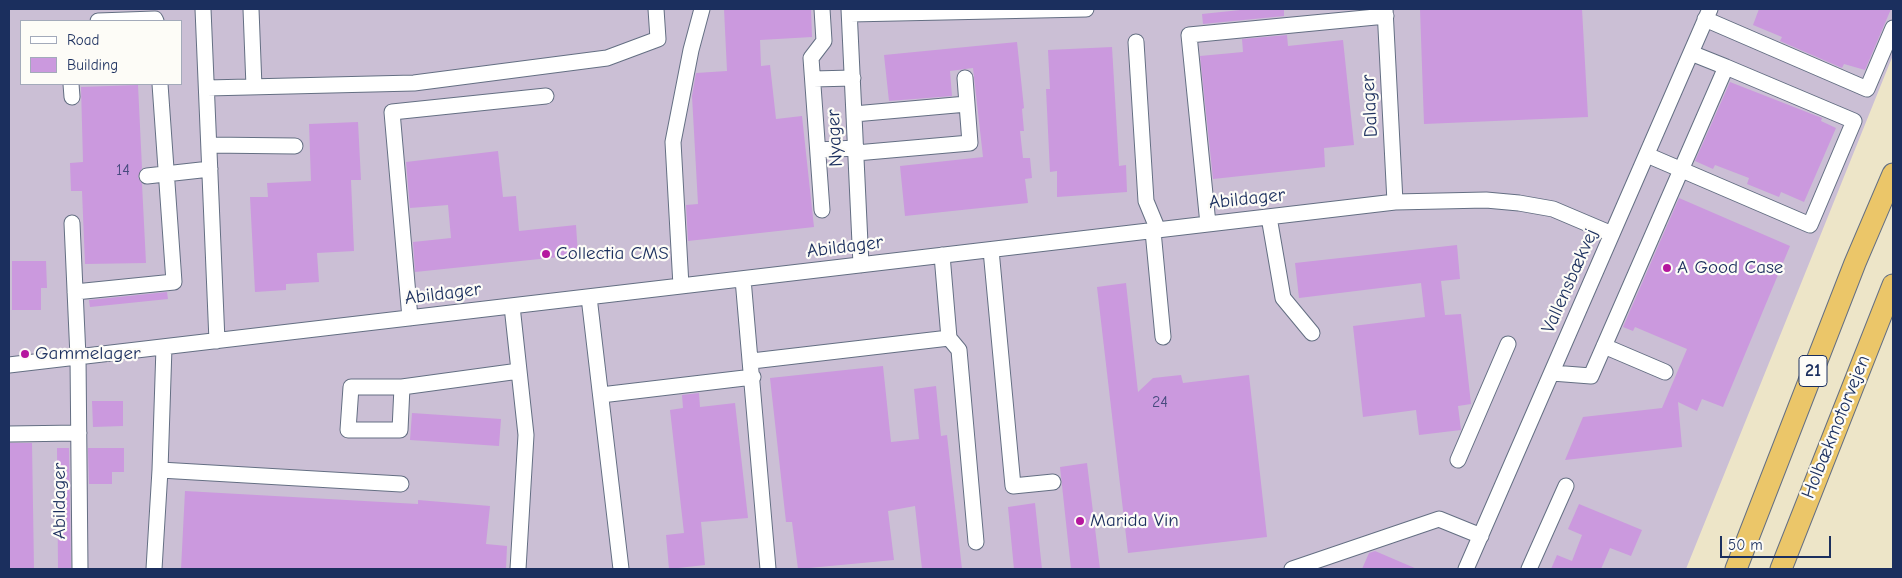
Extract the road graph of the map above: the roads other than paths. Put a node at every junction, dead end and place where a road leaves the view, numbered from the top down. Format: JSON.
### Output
{"nodes":[{"id":1,"x":203,"y":9,"type":"edge"},
{"id":2,"x":251,"y":9,"type":"edge"},
{"id":3,"x":656,"y":9,"type":"edge"},
{"id":4,"x":702,"y":9,"type":"edge"},
{"id":5,"x":822,"y":9,"type":"edge"},
{"id":6,"x":1086,"y":9,"type":"edge"},
{"id":7,"x":850,"y":12,"type":"edge"},
{"id":8,"x":894,"y":12,"type":"edge"},
{"id":9,"x":1386,"y":12,"type":"edge"},
{"id":10,"x":1708,"y":14,"type":"edge"},
{"id":11,"x":126,"y":20,"type":"edge"},
{"id":12,"x":156,"y":20,"type":"edge"},
{"id":13,"x":1893,"y":28,"type":"edge"},
{"id":14,"x":1136,"y":42,"type":"dead end"},
{"id":15,"x":1691,"y":52,"type":"junction"},
{"id":16,"x":1726,"y":66,"type":"junction"},
{"id":17,"x":853,"y":78,"type":"junction"},
{"id":18,"x":965,"y":78,"type":"dead end"},
{"id":19,"x":812,"y":79,"type":"junction"},
{"id":20,"x":160,"y":85,"type":"edge"},
{"id":21,"x":254,"y":87,"type":"junction"},
{"id":22,"x":206,"y":88,"type":"junction"},
{"id":23,"x":546,"y":96,"type":"dead end"},
{"id":24,"x":967,"y":104,"type":"junction"},
{"id":25,"x":854,"y":114,"type":"junction"},
{"id":26,"x":209,"y":145,"type":"junction"},
{"id":27,"x":295,"y":146,"type":"dead end"},
{"id":28,"x":818,"y":150,"type":"junction"},
{"id":29,"x":856,"y":150,"type":"junction"},
{"id":30,"x":1647,"y":154,"type":"junction"},
{"id":31,"x":210,"y":169,"type":"junction"},
{"id":32,"x":1681,"y":169,"type":"junction"},
{"id":33,"x":167,"y":174,"type":"junction"},
{"id":34,"x":1893,"y":174,"type":"edge"},
{"id":35,"x":147,"y":176,"type":"dead end"},
{"id":36,"x":1395,"y":202,"type":"junction"},
{"id":37,"x":822,"y":210,"type":"dead end"},
{"id":38,"x":1269,"y":217,"type":"junction"},
{"id":39,"x":72,"y":223,"type":"dead end"},
{"id":40,"x":1208,"y":224,"type":"junction"},
{"id":41,"x":1155,"y":230,"type":"junction"},
{"id":42,"x":1612,"y":234,"type":"junction"},
{"id":43,"x":991,"y":250,"type":"junction"},
{"id":44,"x":942,"y":255,"type":"junction"},
{"id":45,"x":861,"y":265,"type":"junction"},
{"id":46,"x":743,"y":279,"type":"junction"},
{"id":47,"x":1893,"y":285,"type":"edge"},
{"id":48,"x":681,"y":286,"type":"junction"},
{"id":49,"x":75,"y":292,"type":"junction"},
{"id":50,"x":589,"y":297,"type":"junction"},
{"id":51,"x":512,"y":306,"type":"junction"},
{"id":52,"x":410,"y":318,"type":"junction"},
{"id":53,"x":1312,"y":333,"type":"dead end"},
{"id":54,"x":1163,"y":337,"type":"dead end"},
{"id":55,"x":949,"y":338,"type":"junction"},
{"id":56,"x":217,"y":341,"type":"junction"},
{"id":57,"x":1508,"y":344,"type":"dead end"},
{"id":58,"x":1604,"y":346,"type":"junction"},
{"id":59,"x":164,"y":347,"type":"junction"},
{"id":60,"x":78,"y":357,"type":"junction"},
{"id":61,"x":752,"y":361,"type":"junction"},
{"id":62,"x":9,"y":365,"type":"edge"},
{"id":63,"x":519,"y":371,"type":"junction"},
{"id":64,"x":1665,"y":372,"type":"dead end"},
{"id":65,"x":1552,"y":373,"type":"junction"},
{"id":66,"x":753,"y":377,"type":"junction"},
{"id":67,"x":402,"y":387,"type":"dead end"},
{"id":68,"x":601,"y":395,"type":"junction"},
{"id":69,"x":79,"y":433,"type":"junction"},
{"id":70,"x":9,"y":434,"type":"edge"},
{"id":71,"x":1458,"y":460,"type":"dead end"},
{"id":72,"x":160,"y":470,"type":"junction"},
{"id":73,"x":1053,"y":482,"type":"dead end"},
{"id":74,"x":401,"y":484,"type":"dead end"},
{"id":75,"x":1566,"y":486,"type":"dead end"},
{"id":76,"x":1480,"y":536,"type":"junction"},
{"id":77,"x":976,"y":542,"type":"dead end"},
{"id":78,"x":80,"y":569,"type":"edge"},
{"id":79,"x":154,"y":569,"type":"edge"},
{"id":80,"x":518,"y":569,"type":"edge"},
{"id":81,"x":621,"y":569,"type":"edge"},
{"id":82,"x":768,"y":569,"type":"edge"},
{"id":83,"x":1292,"y":569,"type":"edge"},
{"id":84,"x":1466,"y":569,"type":"edge"},
{"id":85,"x":1529,"y":569,"type":"edge"},
{"id":86,"x":1736,"y":569,"type":"edge"},
{"id":87,"x":1783,"y":569,"type":"edge"}],
"edges":[{"from":1,"to":22,"type":"street"},
{"from":2,"to":21,"type":"street"},
{"from":3,"to":21,"type":"street"},
{"from":4,"to":48,"type":"street"},
{"from":5,"to":19,"type":"street"},
{"from":6,"to":8,"type":"street"},
{"from":7,"to":8,"type":"street"},
{"from":7,"to":17,"type":"street","name":"Nyager"},
{"from":9,"to":36,"type":"street","name":"Dalager"},
{"from":9,"to":40,"type":"street"},
{"from":10,"to":13,"type":"street"},
{"from":10,"to":15,"type":"street","name":"Vallensbækvej"},
{"from":11,"to":12,"type":"street"},
{"from":14,"to":41,"type":"street"},
{"from":15,"to":16,"type":"street"},
{"from":15,"to":30,"type":"street","name":"Vallensbækvej"},
{"from":16,"to":32,"type":"street"},
{"from":16,"to":32,"type":"street"},
{"from":17,"to":19,"type":"street"},
{"from":17,"to":25,"type":"street","name":"Nyager"},
{"from":18,"to":24,"type":"street"},
{"from":19,"to":28,"type":"street"},
{"from":20,"to":33,"type":"street"},
{"from":21,"to":22,"type":"street"},
{"from":22,"to":26,"type":"street"},
{"from":23,"to":52,"type":"street"},
{"from":24,"to":25,"type":"street"},
{"from":24,"to":29,"type":"street"},
{"from":25,"to":29,"type":"street","name":"Nyager"},
{"from":26,"to":27,"type":"street"},
{"from":26,"to":31,"type":"street"},
{"from":28,"to":29,"type":"street"},
{"from":28,"to":37,"type":"street"},
{"from":29,"to":45,"type":"street","name":"Nyager"},
{"from":30,"to":32,"type":"street"},
{"from":30,"to":42,"type":"street","name":"Vallensbækvej"},
{"from":31,"to":33,"type":"street"},
{"from":31,"to":56,"type":"street"},
{"from":32,"to":58,"type":"street"},
{"from":33,"to":35,"type":"street"},
{"from":33,"to":49,"type":"street"},
{"from":34,"to":86,"type":"highway","number":"21"},
{"from":36,"to":38,"type":"street","name":"Abildager"},
{"from":36,"to":42,"type":"street","name":"Abildager"},
{"from":38,"to":40,"type":"street","name":"Abildager"},
{"from":38,"to":53,"type":"street"},
{"from":39,"to":49,"type":"street"},
{"from":40,"to":41,"type":"street","name":"Abildager"},
{"from":41,"to":43,"type":"street","name":"Abildager"},
{"from":41,"to":54,"type":"street"},
{"from":42,"to":65,"type":"street","name":"Vallensbækvej"},
{"from":43,"to":44,"type":"street","name":"Abildager"},
{"from":43,"to":73,"type":"street"},
{"from":44,"to":45,"type":"street","name":"Abildager"},
{"from":44,"to":55,"type":"street"},
{"from":45,"to":46,"type":"street","name":"Abildager"},
{"from":46,"to":48,"type":"street","name":"Abildager"},
{"from":46,"to":61,"type":"street"},
{"from":47,"to":87,"type":"highway","name":"Holbækmotorvejen","number":"21"},
{"from":48,"to":50,"type":"street","name":"Abildager"},
{"from":49,"to":60,"type":"street"},
{"from":50,"to":51,"type":"street","name":"Abildager"},
{"from":50,"to":68,"type":"street"},
{"from":51,"to":52,"type":"street","name":"Abildager"},
{"from":51,"to":63,"type":"street"},
{"from":52,"to":56,"type":"street","name":"Abildager"},
{"from":55,"to":61,"type":"street"},
{"from":55,"to":77,"type":"street"},
{"from":56,"to":59,"type":"street","name":"Abildager"},
{"from":57,"to":71,"type":"street"},
{"from":58,"to":64,"type":"street"},
{"from":58,"to":65,"type":"street"},
{"from":59,"to":60,"type":"street","name":"Abildager"},
{"from":59,"to":72,"type":"street"},
{"from":60,"to":62,"type":"street","name":"Abildager"},
{"from":60,"to":69,"type":"street","name":"Abildager"},
{"from":61,"to":66,"type":"street"},
{"from":63,"to":67,"type":"street"},
{"from":63,"to":80,"type":"street"},
{"from":65,"to":76,"type":"street","name":"Vallensbækvej"},
{"from":66,"to":68,"type":"street"},
{"from":66,"to":82,"type":"street"},
{"from":68,"to":81,"type":"street"},
{"from":69,"to":70,"type":"street"},
{"from":69,"to":78,"type":"street","name":"Abildager"},
{"from":72,"to":74,"type":"street"},
{"from":72,"to":79,"type":"street"},
{"from":75,"to":85,"type":"street"},
{"from":76,"to":83,"type":"street"},
{"from":76,"to":84,"type":"street","name":"Vallensbækvej"}]}
